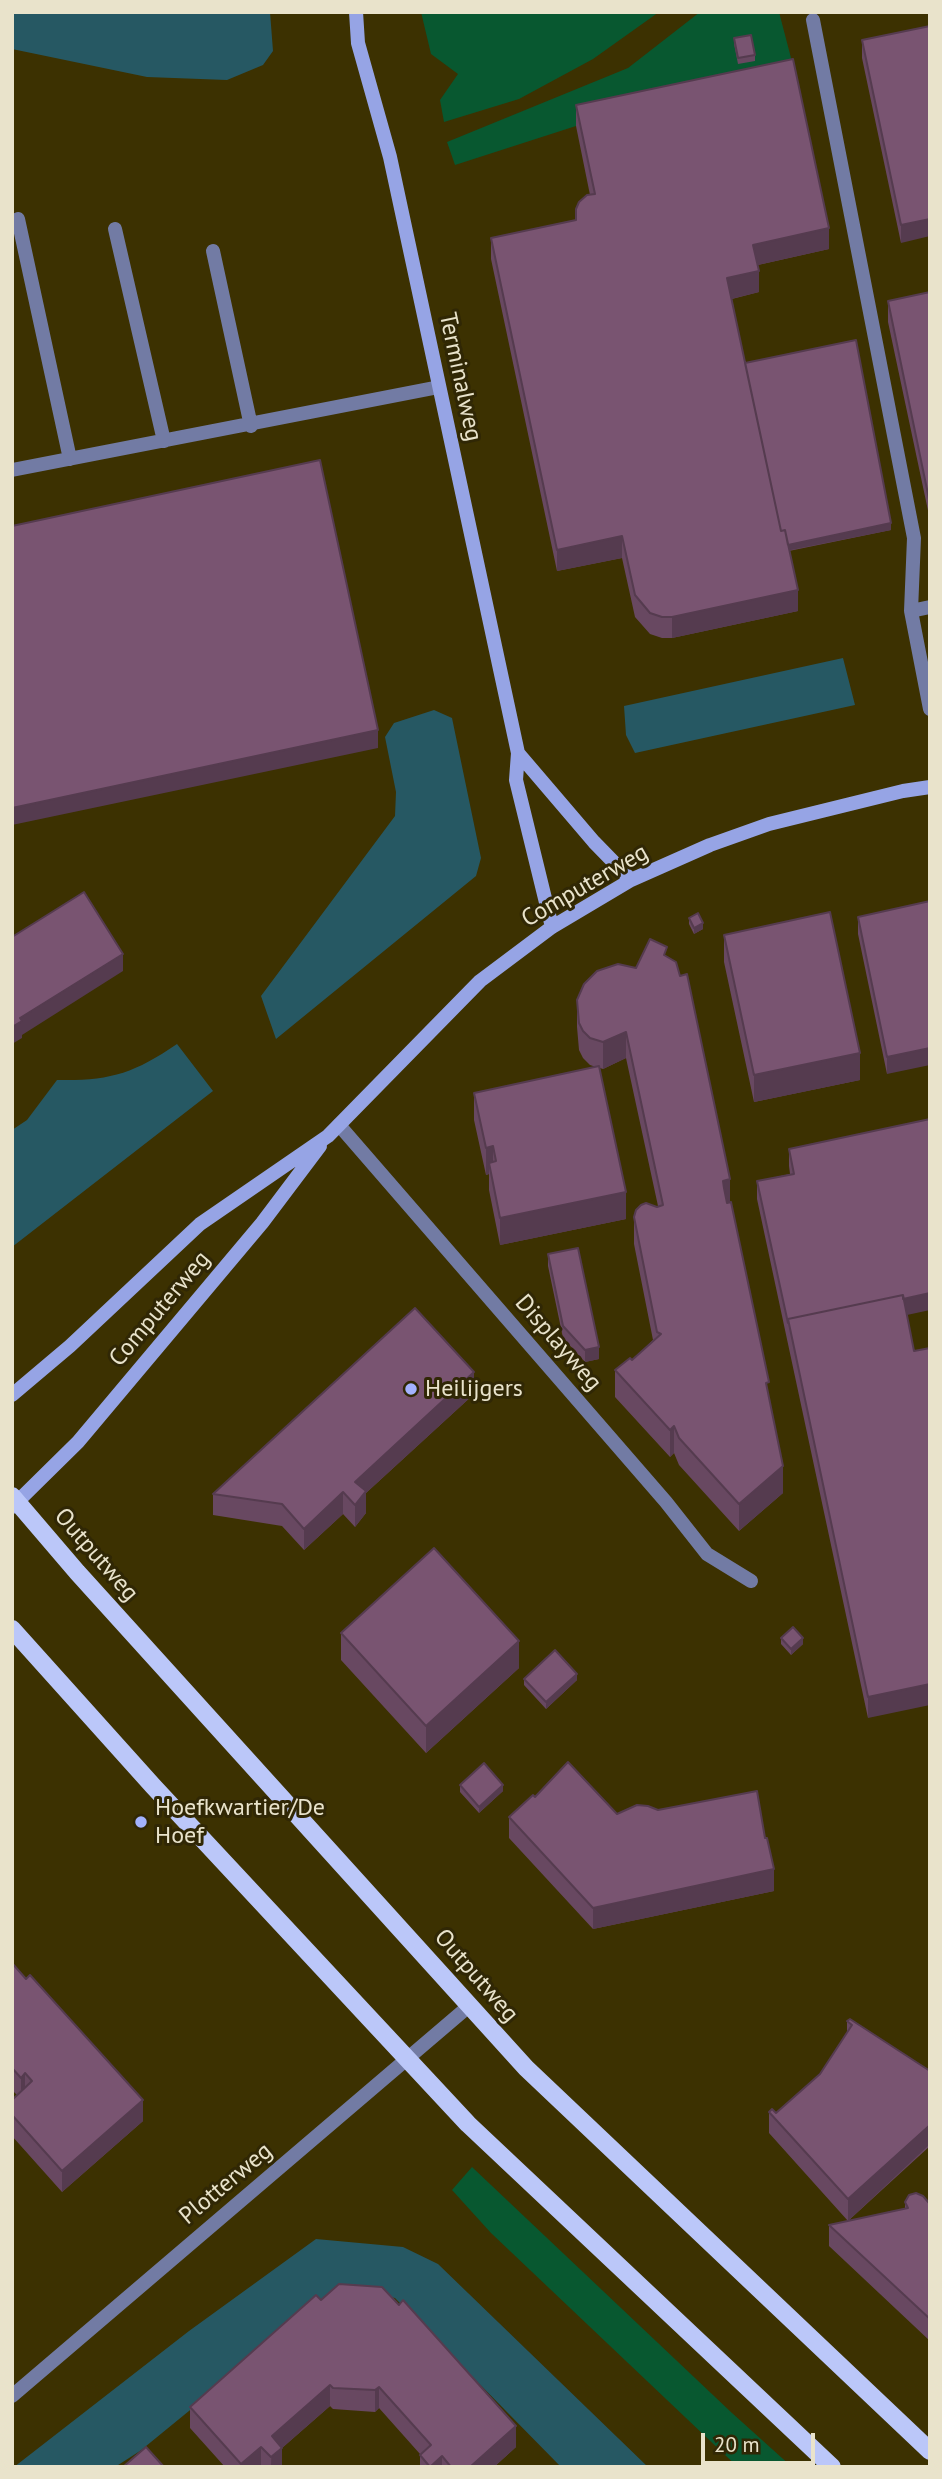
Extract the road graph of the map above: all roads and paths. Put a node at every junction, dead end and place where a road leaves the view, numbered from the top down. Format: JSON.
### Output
{"nodes":[{"id":1,"x":356,"y":12,"type":"edge"},
{"id":2,"x":813,"y":20,"type":"dead end"},
{"id":3,"x":18,"y":219,"type":"dead end"},
{"id":4,"x":115,"y":229,"type":"dead end"},
{"id":5,"x":213,"y":251,"type":"dead end"},
{"id":6,"x":439,"y":387,"type":"junction"},
{"id":7,"x":251,"y":426,"type":"junction"},
{"id":8,"x":164,"y":441,"type":"junction"},
{"id":9,"x":70,"y":459,"type":"junction"},
{"id":10,"x":12,"y":470,"type":"edge"},
{"id":11,"x":930,"y":607,"type":"edge"},
{"id":12,"x":911,"y":611,"type":"junction"},
{"id":13,"x":930,"y":709,"type":"edge"},
{"id":14,"x":517,"y":753,"type":"junction"},
{"id":15,"x":930,"y":787,"type":"edge"},
{"id":16,"x":631,"y":880,"type":"junction"},
{"id":17,"x":552,"y":926,"type":"junction"},
{"id":18,"x":339,"y":1125,"type":"junction"},
{"id":19,"x":328,"y":1136,"type":"junction"},
{"id":20,"x":12,"y":1395,"type":"edge"},
{"id":21,"x":14,"y":1502,"type":"edge"},
{"id":22,"x":751,"y":1581,"type":"dead end"},
{"id":23,"x":12,"y":1629,"type":"edge"},
{"id":24,"x":469,"y":2006,"type":"junction"},
{"id":25,"x":407,"y":2059,"type":"junction"},
{"id":26,"x":12,"y":2396,"type":"edge"},
{"id":27,"x":930,"y":2451,"type":"edge"},
{"id":28,"x":832,"y":2467,"type":"edge"}],
"edges":[{"from":1,"to":6,"type":"street","name":"Terminalweg"},
{"from":2,"to":12,"type":"street"},
{"from":3,"to":9,"type":"street"},
{"from":4,"to":8,"type":"street"},
{"from":5,"to":7,"type":"street"},
{"from":6,"to":7,"type":"street"},
{"from":6,"to":14,"type":"street","name":"Terminalweg"},
{"from":7,"to":8,"type":"street"},
{"from":8,"to":9,"type":"street"},
{"from":9,"to":10,"type":"street"},
{"from":11,"to":12,"type":"street"},
{"from":12,"to":13,"type":"street"},
{"from":14,"to":16,"type":"street","name":"Terminalweg"},
{"from":14,"to":17,"type":"street","name":"Terminalweg"},
{"from":15,"to":16,"type":"street","name":"Computerweg"},
{"from":16,"to":17,"type":"street","name":"Computerweg"},
{"from":17,"to":18,"type":"street","name":"Computerweg"},
{"from":18,"to":19,"type":"street","name":"Computerweg"},
{"from":18,"to":22,"type":"street","name":"Displayweg"},
{"from":19,"to":20,"type":"street","name":"Computerweg"},
{"from":19,"to":21,"type":"street","name":"Computerweg"},
{"from":21,"to":24,"type":"main road","name":"Outputweg"},
{"from":23,"to":25,"type":"main road"},
{"from":24,"to":25,"type":"street","name":"Plotterweg"},
{"from":24,"to":27,"type":"main road","name":"Outputweg"},
{"from":25,"to":26,"type":"street","name":"Plotterweg"},
{"from":25,"to":28,"type":"main road"}]}
